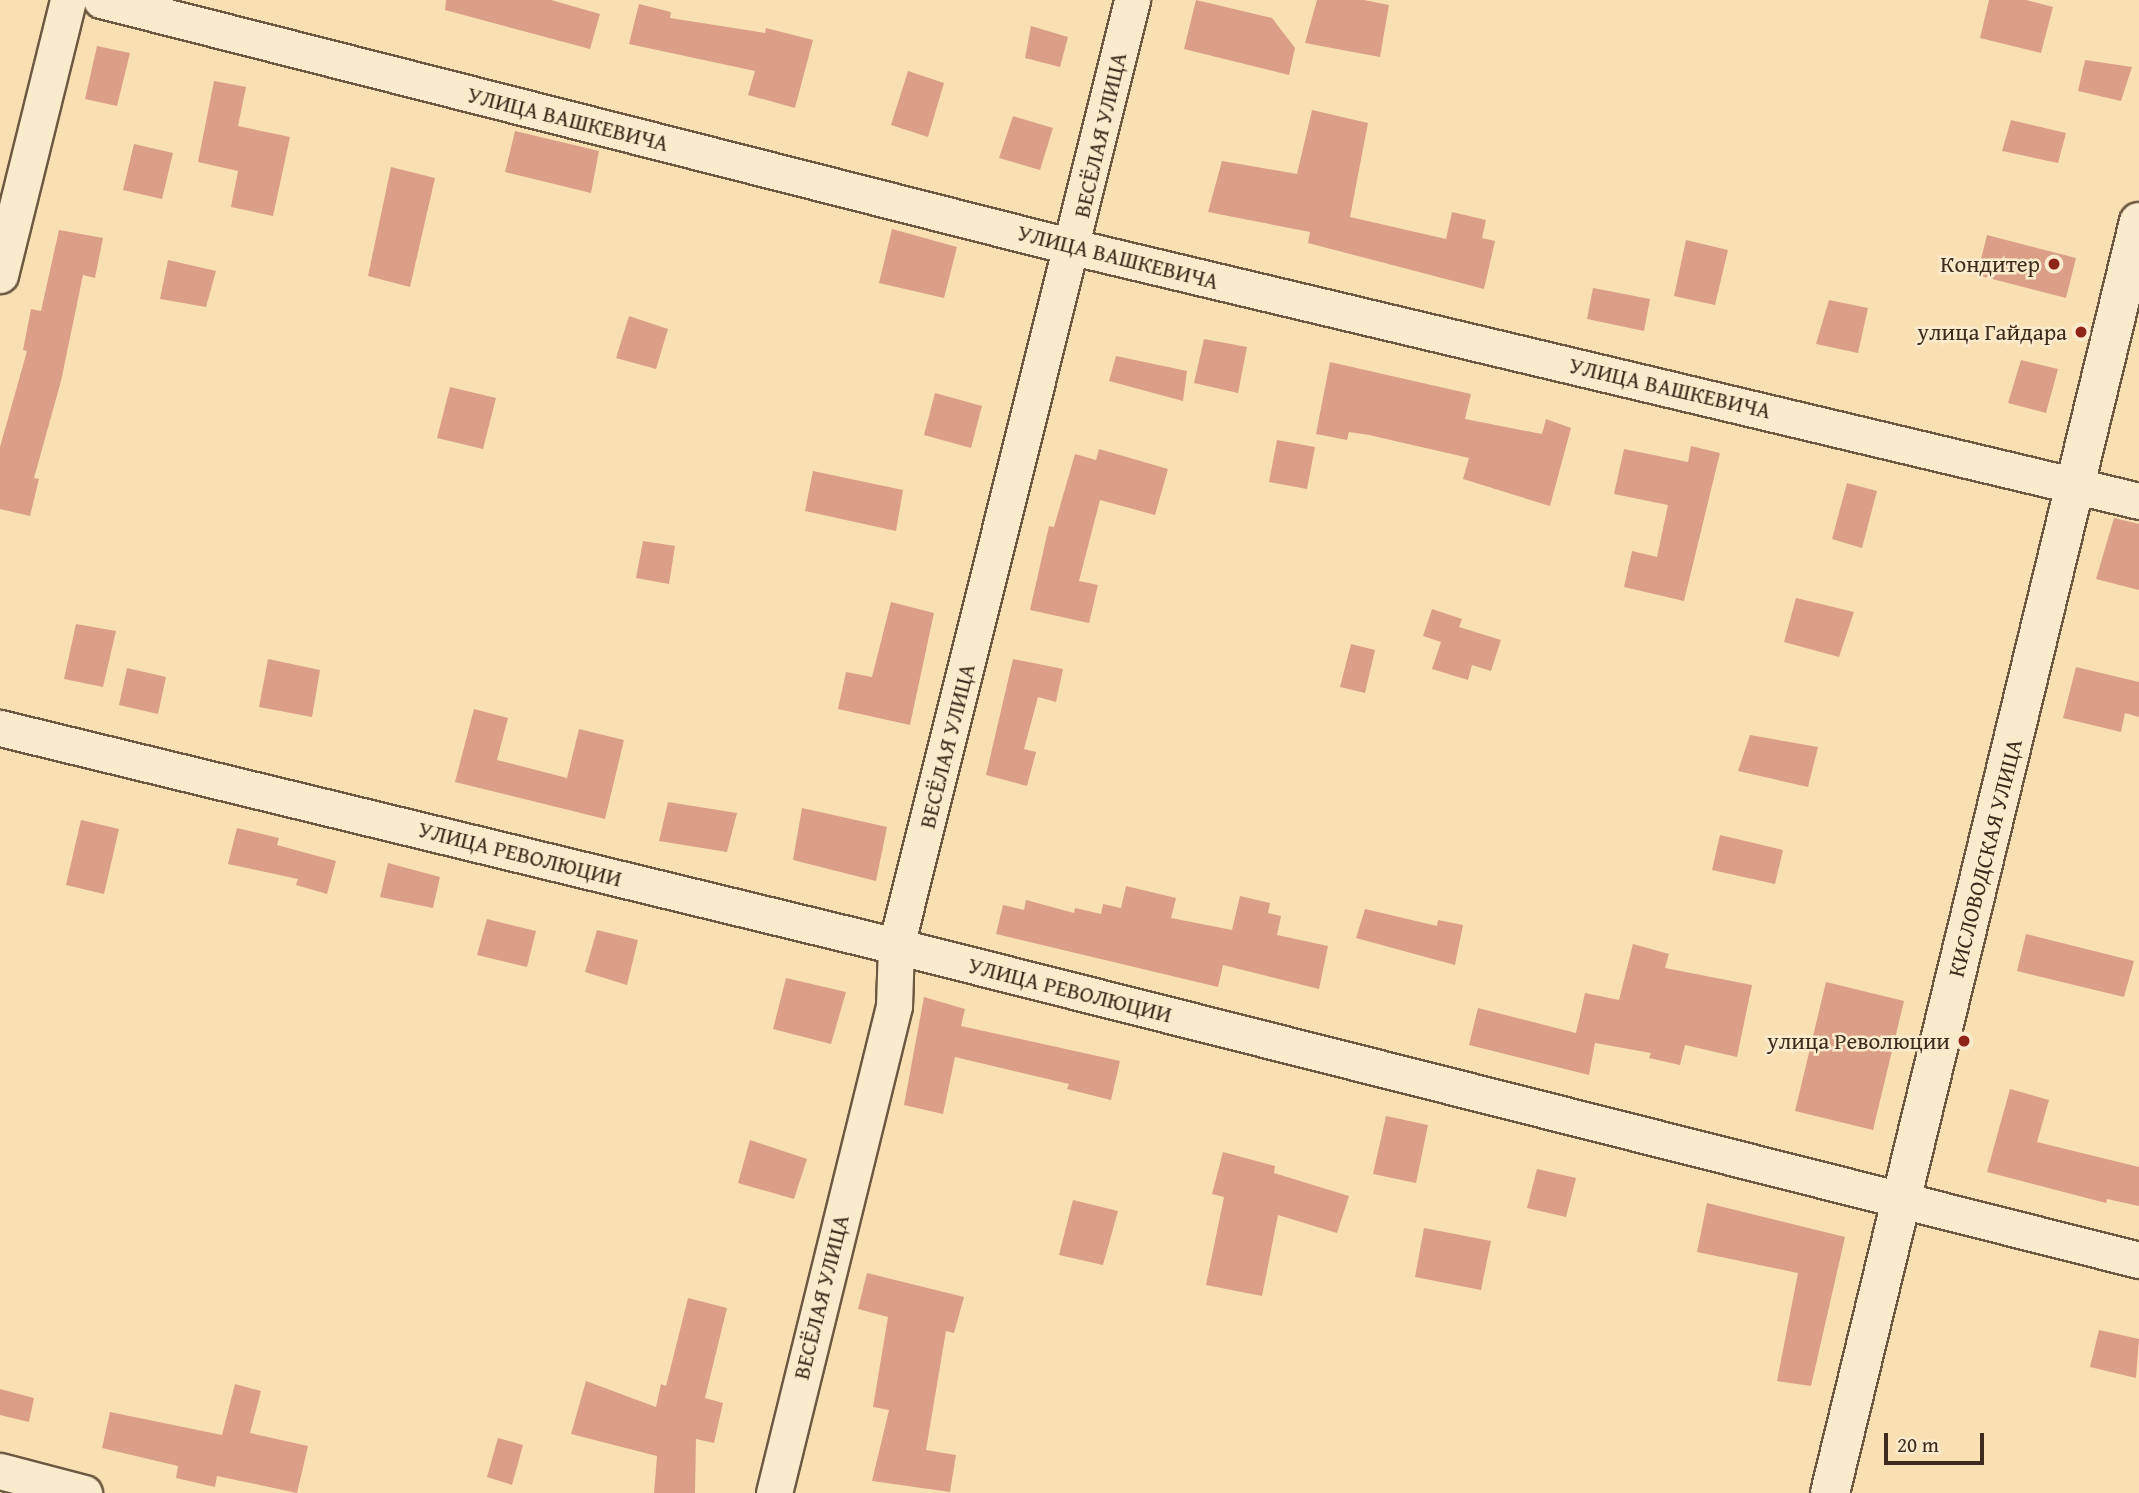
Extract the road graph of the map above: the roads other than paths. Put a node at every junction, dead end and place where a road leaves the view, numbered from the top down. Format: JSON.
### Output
{"nodes":[{"id":1,"x":68,"y":0,"type":"edge"},
{"id":2,"x":101,"y":0,"type":"edge"},
{"id":3,"x":1132,"y":0,"type":"edge"},
{"id":4,"x":2139,"y":222,"type":"edge"},
{"id":5,"x":1073,"y":247,"type":"junction"},
{"id":6,"x":0,"y":275,"type":"edge"},
{"id":7,"x":2078,"y":485,"type":"junction"},
{"id":8,"x":2139,"y":501,"type":"edge"},
{"id":9,"x":0,"y":728,"type":"edge"},
{"id":10,"x":896,"y":946,"type":"junction"},
{"id":11,"x":1899,"y":1202,"type":"junction"},
{"id":12,"x":2139,"y":1260,"type":"edge"},
{"id":13,"x":0,"y":1471,"type":"edge"},
{"id":14,"x":84,"y":1493,"type":"edge"},
{"id":15,"x":774,"y":1493,"type":"edge"},
{"id":16,"x":1830,"y":1493,"type":"edge"}],
"edges":[{"from":1,"to":6,"type":"street"},
{"from":2,"to":5,"type":"street","name":"УЛИЦА ВАШКЕВИЧА"},
{"from":3,"to":5,"type":"street","name":"ВЕСЁЛАЯ УЛИЦА"},
{"from":4,"to":7,"type":"main road","name":"КИСЛОВОДСКАЯ УЛИЦА"},
{"from":5,"to":7,"type":"street","name":"УЛИЦА ВАШКЕВИЧА"},
{"from":5,"to":10,"type":"street","name":"ВЕСЁЛАЯ УЛИЦА"},
{"from":7,"to":8,"type":"street","name":"УЛИЦА ВАШКЕВИЧА"},
{"from":7,"to":11,"type":"main road","name":"КИСЛОВОДСКАЯ УЛИЦА"},
{"from":9,"to":10,"type":"street","name":"УЛИЦА РЕВОЛЮЦИИ"},
{"from":10,"to":11,"type":"street","name":"УЛИЦА РЕВОЛЮЦИИ"},
{"from":10,"to":15,"type":"street","name":"ВЕСЁЛАЯ УЛИЦА"},
{"from":11,"to":12,"type":"street","name":"УЛИЦА РЕВОЛЮЦИИ"},
{"from":11,"to":16,"type":"main road","name":"КИСЛОВОДСКАЯ УЛИЦА"},
{"from":13,"to":14,"type":"street"}]}
